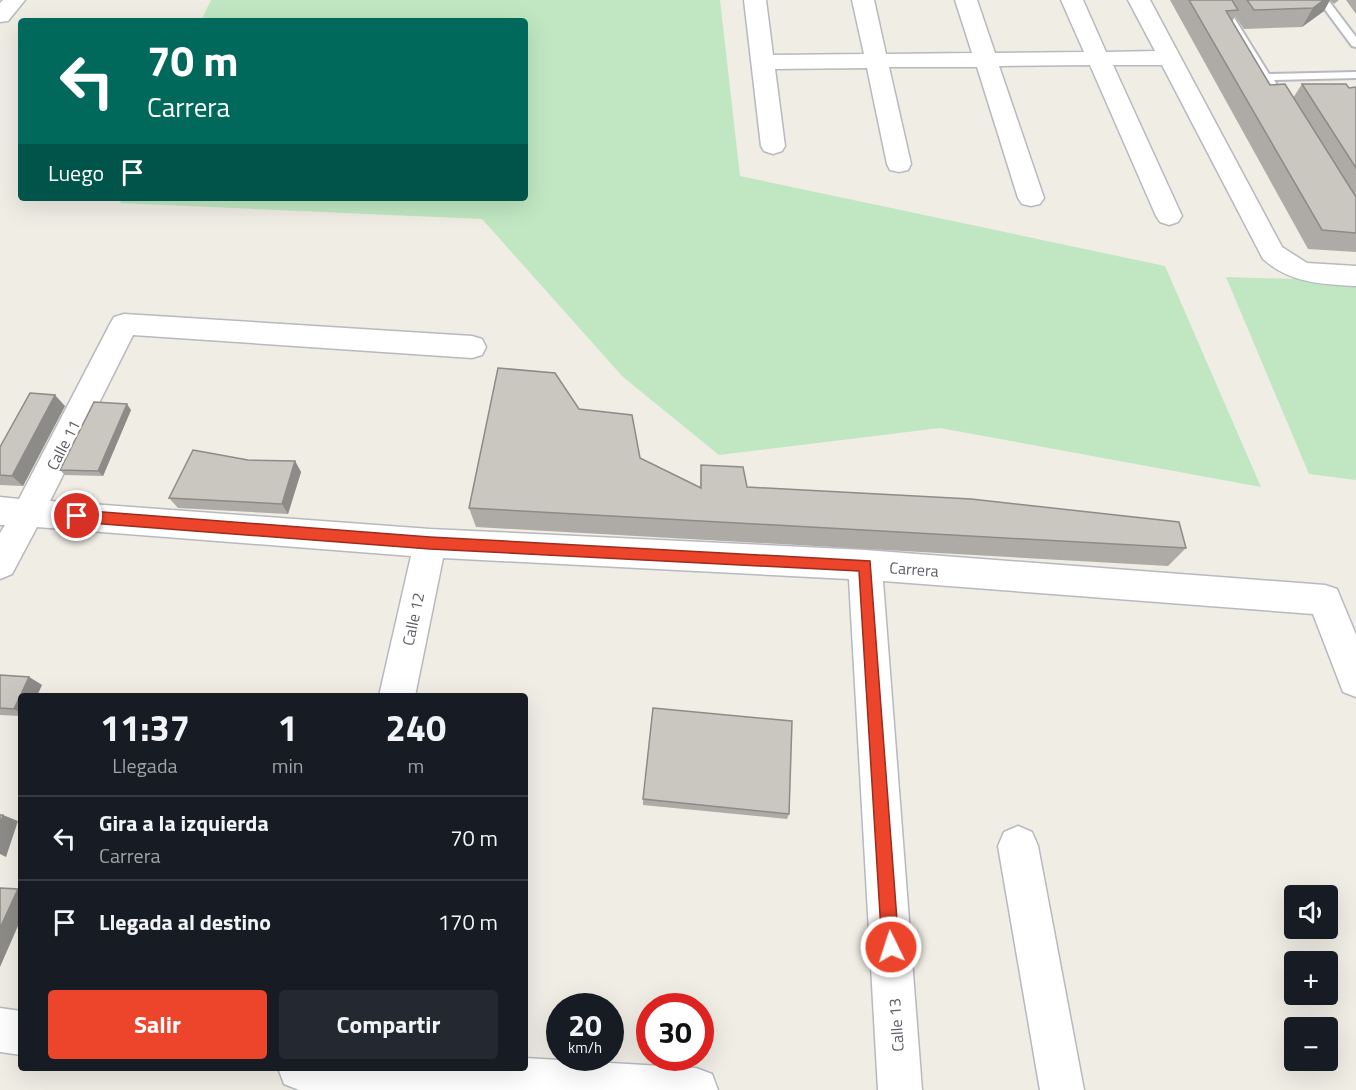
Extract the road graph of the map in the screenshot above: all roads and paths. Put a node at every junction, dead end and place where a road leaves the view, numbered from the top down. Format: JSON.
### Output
{"nodes":[{"id":1,"x":14,"y":0,"type":"edge"},
{"id":2,"x":755,"y":0,"type":"edge"},
{"id":3,"x":863,"y":0,"type":"edge"},
{"id":4,"x":966,"y":0,"type":"edge"},
{"id":5,"x":1072,"y":0,"type":"edge"},
{"id":6,"x":1139,"y":0,"type":"edge"},
{"id":7,"x":1218,"y":0,"type":"edge"},
{"id":8,"x":1323,"y":0,"type":"edge"},
{"id":9,"x":0,"y":16,"type":"edge"},
{"id":10,"x":1356,"y":44,"type":"edge"},
{"id":11,"x":1170,"y":58,"type":"junction"},
{"id":12,"x":1098,"y":59,"type":"junction"},
{"id":13,"x":877,"y":61,"type":"junction"},
{"id":14,"x":986,"y":61,"type":"junction"},
{"id":15,"x":764,"y":62,"type":"junction"},
{"id":16,"x":1356,"y":75,"type":"edge"},
{"id":17,"x":1267,"y":77,"type":"junction"},
{"id":18,"x":1290,"y":117,"type":"edge"},
{"id":19,"x":773,"y":146,"type":"dead end"},
{"id":20,"x":899,"y":164,"type":"dead end"},
{"id":21,"x":1031,"y":198,"type":"dead end"},
{"id":22,"x":1169,"y":216,"type":"dead end"},
{"id":23,"x":1356,"y":276,"type":"edge"},
{"id":24,"x":472,"y":347,"type":"dead end"},
{"id":25,"x":15,"y":512,"type":"edge"},
{"id":26,"x":430,"y":543,"type":"junction"},
{"id":27,"x":0,"y":564,"type":"edge"},
{"id":28,"x":865,"y":565,"type":"junction"},
{"id":29,"x":1354,"y":670,"type":"edge"},
{"id":30,"x":398,"y":693,"type":"edge"},
{"id":31,"x":1018,"y":846,"type":"dead end"},
{"id":32,"x":0,"y":1030,"type":"edge"},
{"id":33,"x":18,"y":1033,"type":"edge"},
{"id":34,"x":312,"y":1074,"type":"edge"},
{"id":35,"x":696,"y":1090,"type":"edge"},
{"id":36,"x":900,"y":1090,"type":"edge"},
{"id":37,"x":1062,"y":1090,"type":"edge"}],
"edges":[{"from":1,"to":9,"type":"street"},
{"from":2,"to":15,"type":"street"},
{"from":3,"to":13,"type":"street"},
{"from":4,"to":14,"type":"street"},
{"from":5,"to":12,"type":"street"},
{"from":6,"to":11,"type":"street"},
{"from":7,"to":17,"type":"lane"},
{"from":8,"to":10,"type":"lane"},
{"from":11,"to":12,"type":"street"},
{"from":11,"to":23,"type":"street"},
{"from":12,"to":14,"type":"street"},
{"from":12,"to":22,"type":"street"},
{"from":13,"to":14,"type":"street"},
{"from":13,"to":15,"type":"street"},
{"from":13,"to":20,"type":"street"},
{"from":14,"to":21,"type":"street"},
{"from":15,"to":19,"type":"street"},
{"from":16,"to":17,"type":"lane"},
{"from":17,"to":18,"type":"lane"},
{"from":24,"to":25,"type":"street","name":"Calle 11"},
{"from":25,"to":26,"type":"street","name":"Carrera"},
{"from":25,"to":27,"type":"street","name":"Calle 11"},
{"from":26,"to":28,"type":"street","name":"Carrera"},
{"from":26,"to":30,"type":"street","name":"Calle 12"},
{"from":28,"to":29,"type":"street","name":"Carrera"},
{"from":28,"to":36,"type":"street","name":"Calle 13"},
{"from":31,"to":37,"type":"street"},
{"from":32,"to":33,"type":"street"},
{"from":34,"to":35,"type":"street"}]}
